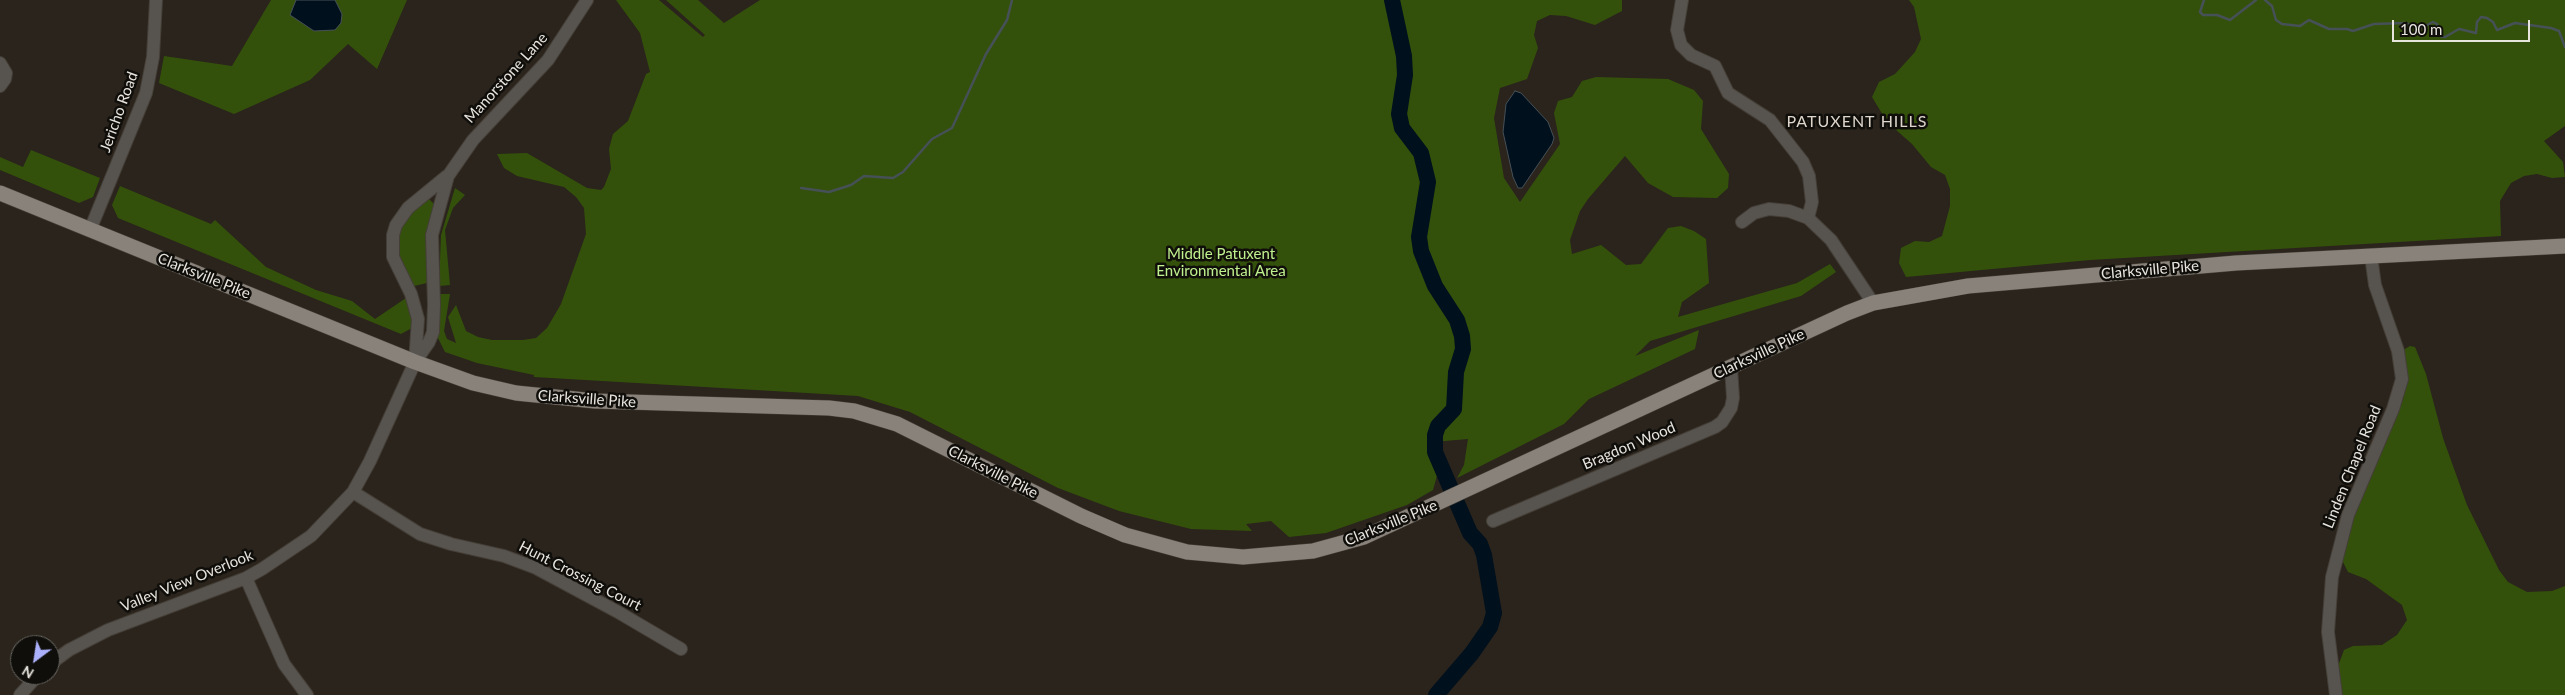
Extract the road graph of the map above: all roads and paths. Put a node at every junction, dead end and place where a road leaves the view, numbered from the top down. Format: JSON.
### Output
{"nodes":[{"id":1,"x":156,"y":0,"type":"edge"},
{"id":2,"x":587,"y":0,"type":"edge"},
{"id":3,"x":1682,"y":0,"type":"edge"},
{"id":4,"x":0,"y":63,"type":"edge"},
{"id":5,"x":0,"y":86,"type":"edge"},
{"id":6,"x":448,"y":176,"type":"junction"},
{"id":7,"x":0,"y":193,"type":"edge"},
{"id":8,"x":1808,"y":218,"type":"junction"},
{"id":9,"x":1742,"y":222,"type":"dead end"},
{"id":10,"x":90,"y":230,"type":"junction"},
{"id":11,"x":2565,"y":246,"type":"edge"},
{"id":12,"x":2371,"y":256,"type":"junction"},
{"id":13,"x":1872,"y":303,"type":"junction"},
{"id":14,"x":415,"y":362,"type":"junction"},
{"id":15,"x":1730,"y":367,"type":"junction"},
{"id":16,"x":352,"y":492,"type":"junction"},
{"id":17,"x":1494,"y":521,"type":"dead end"},
{"id":18,"x":246,"y":578,"type":"junction"},
{"id":19,"x":681,"y":649,"type":"dead end"},
{"id":20,"x":60,"y":657,"type":"edge"},
{"id":21,"x":29,"y":685,"type":"edge"},
{"id":22,"x":20,"y":695,"type":"edge"},
{"id":23,"x":307,"y":695,"type":"edge"},
{"id":24,"x":2336,"y":695,"type":"edge"}],
"edges":[{"from":1,"to":10,"type":"street","name":"Jericho Road"},
{"from":2,"to":6,"type":"street","name":"Manorstone Lane"},
{"from":3,"to":8,"type":"street"},
{"from":4,"to":5,"type":"street"},
{"from":6,"to":14,"type":"street","name":"Manorstone Lane"},
{"from":6,"to":14,"type":"street","name":"Manorstone Lane"},
{"from":7,"to":10,"type":"main road","name":"Clarksville Pike"},
{"from":8,"to":9,"type":"street"},
{"from":8,"to":13,"type":"street"},
{"from":10,"to":14,"type":"main road","name":"Clarksville Pike"},
{"from":11,"to":12,"type":"main road","name":"Clarksville Pike"},
{"from":12,"to":13,"type":"main road","name":"Clarksville Pike"},
{"from":12,"to":24,"type":"street","name":"Linden Chapel Road"},
{"from":13,"to":15,"type":"main road","name":"Clarksville Pike"},
{"from":14,"to":15,"type":"main road","name":"Clarksville Pike"},
{"from":14,"to":16,"type":"street","name":"Valley View Overlook"},
{"from":15,"to":17,"type":"street","name":"Bragdon Wood"},
{"from":16,"to":18,"type":"street","name":"Valley View Overlook"},
{"from":16,"to":19,"type":"street","name":"Hunt Crossing Court"},
{"from":18,"to":20,"type":"street","name":"Valley View Overlook"},
{"from":18,"to":23,"type":"street"},
{"from":21,"to":22,"type":"street"}]}
